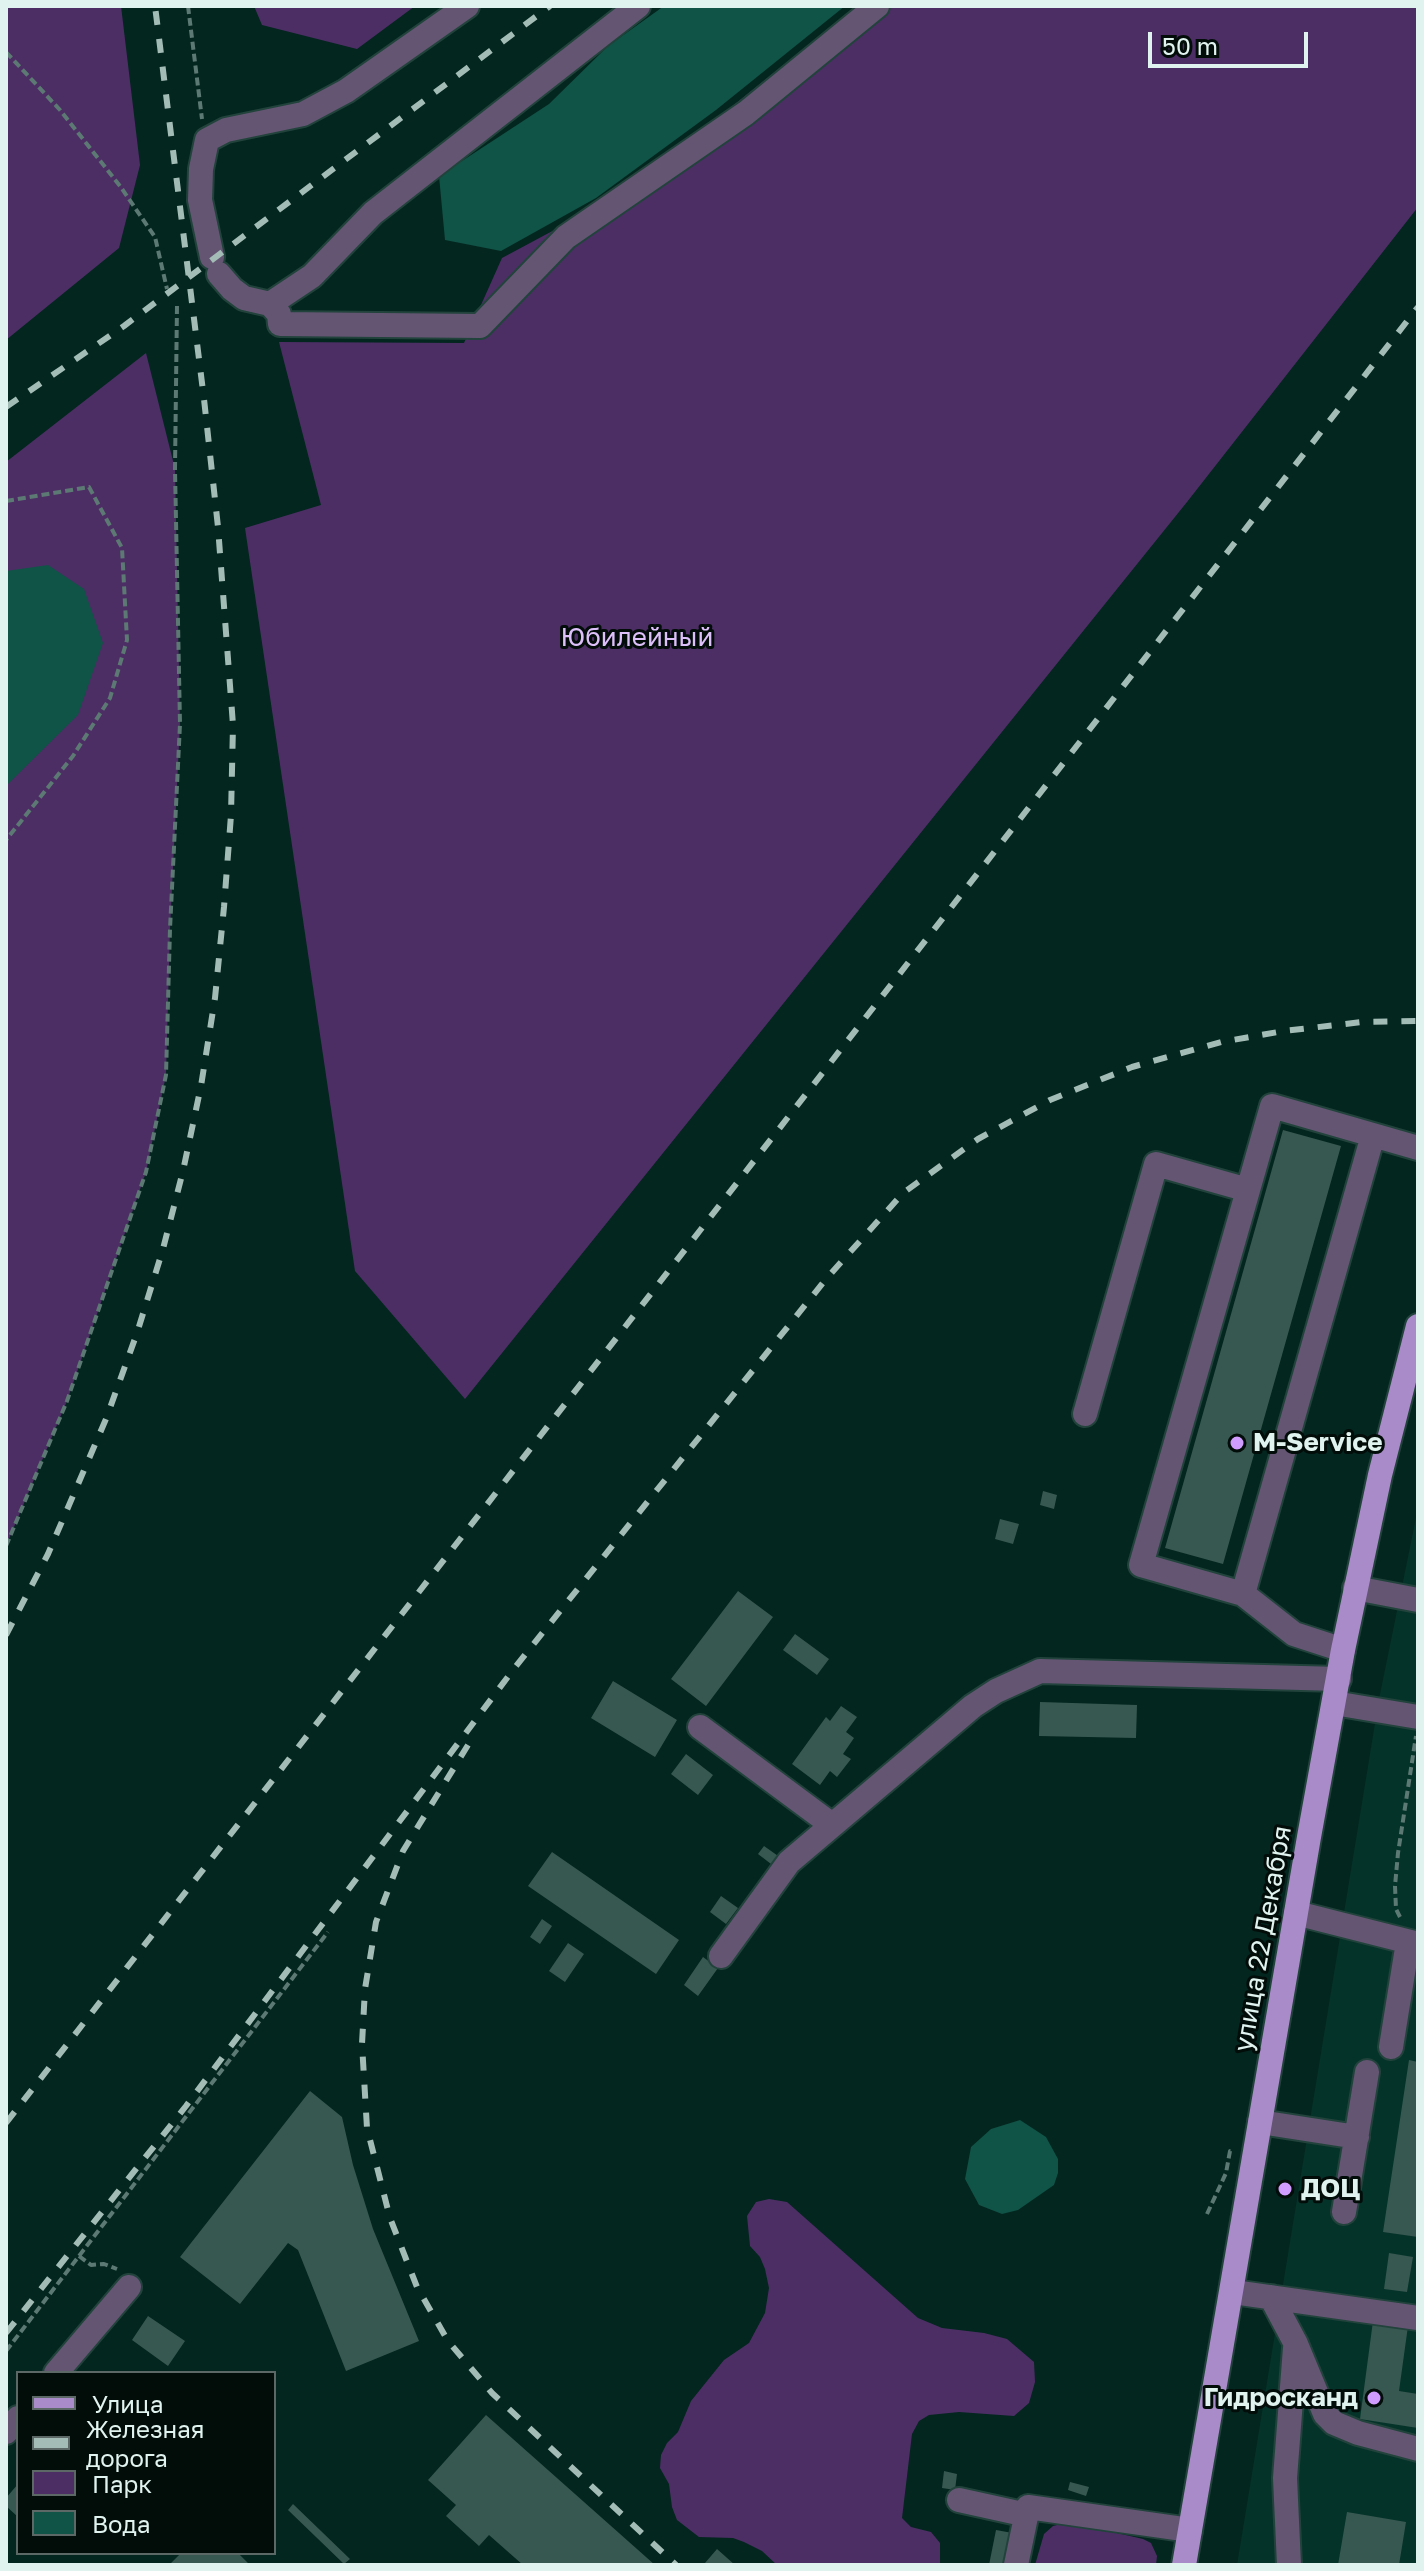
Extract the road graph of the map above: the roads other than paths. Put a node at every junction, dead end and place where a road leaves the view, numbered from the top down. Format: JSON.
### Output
{"nodes":[{"id":1,"x":467,"y":6,"type":"edge"},
{"id":2,"x":638,"y":6,"type":"edge"},
{"id":3,"x":877,"y":6,"type":"edge"},
{"id":4,"x":270,"y":304,"type":"junction"},
{"id":5,"x":1373,"y":1135,"type":"junction"},
{"id":6,"x":1418,"y":1148,"type":"edge"},
{"id":7,"x":1248,"y":1190,"type":"junction"},
{"id":8,"x":1418,"y":1326,"type":"edge"},
{"id":9,"x":1413,"y":1362,"type":"edge"},
{"id":10,"x":1085,"y":1414,"type":"dead end"},
{"id":11,"x":1355,"y":1588,"type":"junction"},
{"id":12,"x":1243,"y":1594,"type":"junction"},
{"id":13,"x":1418,"y":1600,"type":"edge"},
{"id":14,"x":1343,"y":1650,"type":"junction"},
{"id":15,"x":1339,"y":1679,"type":"junction"},
{"id":16,"x":1334,"y":1703,"type":"junction"},
{"id":17,"x":1418,"y":1719,"type":"edge"},
{"id":18,"x":700,"y":1727,"type":"dead end"},
{"id":19,"x":832,"y":1825,"type":"junction"},
{"id":20,"x":1296,"y":1913,"type":"junction"},
{"id":21,"x":1413,"y":1943,"type":"edge"},
{"id":22,"x":721,"y":1956,"type":"dead end"},
{"id":23,"x":1391,"y":2047,"type":"dead end"},
{"id":24,"x":1367,"y":2072,"type":"dead end"},
{"id":25,"x":1260,"y":2122,"type":"junction"},
{"id":26,"x":1357,"y":2137,"type":"junction"},
{"id":27,"x":1344,"y":2212,"type":"dead end"},
{"id":28,"x":129,"y":2287,"type":"road end"},
{"id":29,"x":1233,"y":2292,"type":"junction"},
{"id":30,"x":1271,"y":2297,"type":"junction"},
{"id":31,"x":1418,"y":2318,"type":"edge"},
{"id":32,"x":1296,"y":2344,"type":"junction"},
{"id":33,"x":58,"y":2371,"type":"edge"},
{"id":34,"x":1418,"y":2449,"type":"edge"},
{"id":35,"x":959,"y":2500,"type":"dead end"},
{"id":36,"x":1027,"y":2515,"type":"junction"},
{"id":37,"x":1190,"y":2530,"type":"junction"},
{"id":38,"x":1016,"y":2565,"type":"edge"},
{"id":39,"x":1184,"y":2565,"type":"edge"},
{"id":40,"x":1289,"y":2565,"type":"edge"}],
"edges":[{"from":1,"to":4,"type":"street"},
{"from":2,"to":4,"type":"street"},
{"from":3,"to":4,"type":"street"},
{"from":5,"to":6,"type":"street"},
{"from":5,"to":7,"type":"street"},
{"from":5,"to":12,"type":"street"},
{"from":7,"to":10,"type":"street"},
{"from":7,"to":12,"type":"street"},
{"from":8,"to":9,"type":"main road","name":"улица 22 Декабря"},
{"from":9,"to":11,"type":"main road","name":"улица 22 Декабря"},
{"from":11,"to":13,"type":"street"},
{"from":11,"to":14,"type":"main road","name":"улица 22 Декабря"},
{"from":12,"to":14,"type":"street"},
{"from":14,"to":15,"type":"main road","name":"улица 22 Декабря"},
{"from":15,"to":16,"type":"main road","name":"улица 22 Декабря"},
{"from":15,"to":19,"type":"street"},
{"from":16,"to":17,"type":"street"},
{"from":16,"to":20,"type":"main road","name":"улица 22 Декабря"},
{"from":18,"to":19,"type":"street"},
{"from":19,"to":22,"type":"street"},
{"from":20,"to":21,"type":"street"},
{"from":20,"to":25,"type":"main road","name":"улица 22 Декабря"},
{"from":21,"to":23,"type":"street"},
{"from":24,"to":26,"type":"street"},
{"from":25,"to":26,"type":"street"},
{"from":25,"to":29,"type":"main road","name":"улица 22 Декабря"},
{"from":26,"to":27,"type":"street"},
{"from":28,"to":33,"type":"street"},
{"from":29,"to":30,"type":"street"},
{"from":29,"to":37,"type":"main road","name":"улица 22 Декабря"},
{"from":30,"to":31,"type":"street"},
{"from":30,"to":32,"type":"street"},
{"from":32,"to":34,"type":"street"},
{"from":32,"to":40,"type":"street"},
{"from":35,"to":36,"type":"street"},
{"from":36,"to":37,"type":"street"},
{"from":36,"to":38,"type":"street"},
{"from":37,"to":39,"type":"main road","name":"улица 22 Декабря"}]}
